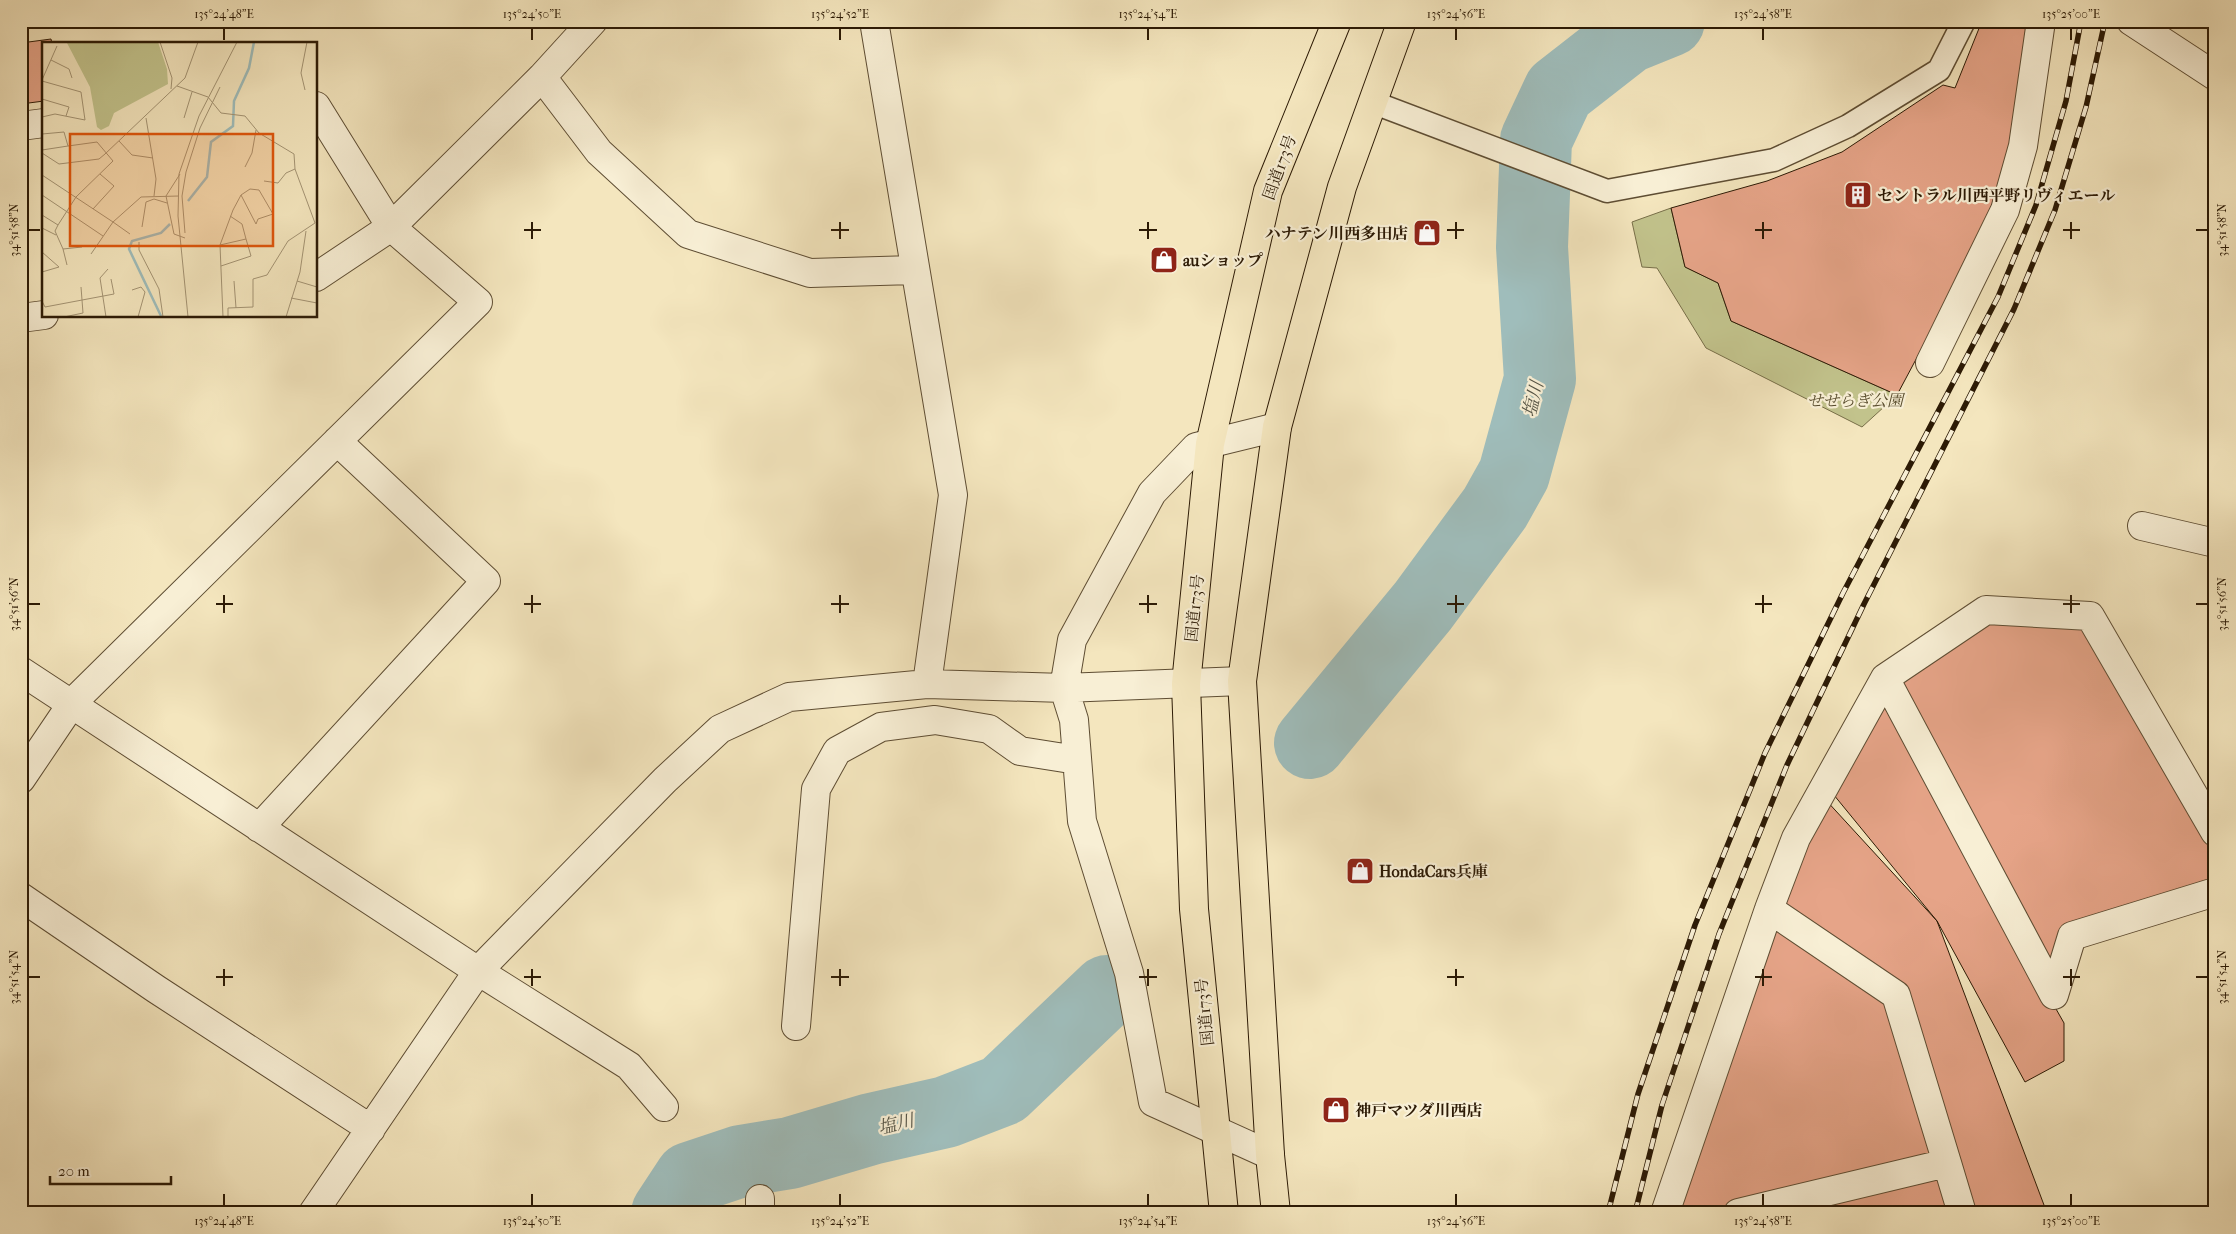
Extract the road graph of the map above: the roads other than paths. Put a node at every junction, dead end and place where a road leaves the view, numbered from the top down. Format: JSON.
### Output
{"nodes":[{"id":1,"x":593,"y":21,"type":"edge"},
{"id":2,"x":874,"y":21,"type":"edge"},
{"id":3,"x":1337,"y":21,"type":"edge"},
{"id":4,"x":1402,"y":21,"type":"edge"},
{"id":5,"x":1964,"y":21,"type":"edge"},
{"id":6,"x":2041,"y":21,"type":"edge"},
{"id":7,"x":2131,"y":21,"type":"edge"},
{"id":8,"x":2215,"y":76,"type":"edge"},
{"id":9,"x":542,"y":77,"type":"junction"},
{"id":10,"x":1372,"y":102,"type":"junction"},
{"id":11,"x":318,"y":109,"type":"edge"},
{"id":12,"x":42,"y":123,"type":"edge"},
{"id":13,"x":21,"y":126,"type":"edge"},
{"id":14,"x":390,"y":227,"type":"junction"},
{"id":15,"x":914,"y":270,"type":"junction"},
{"id":16,"x":318,"y":276,"type":"edge"},
{"id":17,"x":42,"y":315,"type":"edge"},
{"id":18,"x":21,"y":318,"type":"edge"},
{"id":19,"x":1930,"y":363,"type":"dead end"},
{"id":20,"x":1277,"y":427,"type":"junction"},
{"id":21,"x":337,"y":441,"type":"junction"},
{"id":22,"x":1210,"y":444,"type":"junction"},
{"id":23,"x":2142,"y":526,"type":"dead end"},
{"id":24,"x":2215,"y":543,"type":"edge"},
{"id":25,"x":21,"y":671,"type":"edge"},
{"id":26,"x":1885,"y":678,"type":"junction"},
{"id":27,"x":1242,"y":682,"type":"junction"},
{"id":28,"x":927,"y":684,"type":"junction"},
{"id":29,"x":1186,"y":684,"type":"junction"},
{"id":30,"x":1064,"y":688,"type":"junction"},
{"id":31,"x":71,"y":704,"type":"junction"},
{"id":32,"x":1077,"y":760,"type":"junction"},
{"id":33,"x":21,"y":779,"type":"edge"},
{"id":34,"x":259,"y":828,"type":"junction"},
{"id":35,"x":2215,"y":832,"type":"edge"},
{"id":36,"x":2215,"y":892,"type":"edge"},
{"id":37,"x":21,"y":897,"type":"edge"},
{"id":38,"x":1769,"y":909,"type":"junction"},
{"id":39,"x":478,"y":971,"type":"junction"},
{"id":40,"x":796,"y":1026,"type":"dead end"},
{"id":41,"x":664,"y":1107,"type":"dead end"},
{"id":42,"x":371,"y":1128,"type":"junction"},
{"id":43,"x":1216,"y":1130,"type":"junction"},
{"id":44,"x":1270,"y":1155,"type":"junction"},
{"id":45,"x":1947,"y":1164,"type":"junction"},
{"id":46,"x":313,"y":1213,"type":"edge"},
{"id":47,"x":1224,"y":1213,"type":"edge"},
{"id":48,"x":1276,"y":1213,"type":"edge"},
{"id":49,"x":1665,"y":1213,"type":"edge"},
{"id":50,"x":1738,"y":1213,"type":"edge"},
{"id":51,"x":1962,"y":1213,"type":"edge"}],
"edges":[{"from":1,"to":9,"type":"street"},
{"from":2,"to":15,"type":"street"},
{"from":3,"to":22,"type":"highway","name":"国道173号"},
{"from":4,"to":10,"type":"highway"},
{"from":5,"to":10,"type":"lane"},
{"from":6,"to":19,"type":"street"},
{"from":7,"to":8,"type":"street"},
{"from":9,"to":14,"type":"street"},
{"from":9,"to":15,"type":"street"},
{"from":10,"to":20,"type":"highway"},
{"from":11,"to":14,"type":"street"},
{"from":12,"to":13,"type":"street"},
{"from":14,"to":16,"type":"street"},
{"from":14,"to":21,"type":"street"},
{"from":15,"to":28,"type":"street"},
{"from":17,"to":18,"type":"street"},
{"from":20,"to":22,"type":"street"},
{"from":20,"to":27,"type":"highway"},
{"from":21,"to":31,"type":"street"},
{"from":21,"to":34,"type":"street"},
{"from":22,"to":29,"type":"highway","name":"国道173号"},
{"from":22,"to":30,"type":"street"},
{"from":23,"to":24,"type":"street"},
{"from":25,"to":31,"type":"street"},
{"from":26,"to":35,"type":"street"},
{"from":26,"to":36,"type":"street"},
{"from":26,"to":38,"type":"street"},
{"from":27,"to":29,"type":"street"},
{"from":27,"to":44,"type":"highway"},
{"from":28,"to":30,"type":"street"},
{"from":28,"to":39,"type":"street"},
{"from":29,"to":30,"type":"street"},
{"from":29,"to":43,"type":"highway","name":"国道173号"},
{"from":30,"to":32,"type":"street"},
{"from":31,"to":33,"type":"street"},
{"from":31,"to":34,"type":"street"},
{"from":32,"to":40,"type":"street"},
{"from":32,"to":43,"type":"street"},
{"from":34,"to":39,"type":"street"},
{"from":37,"to":42,"type":"street"},
{"from":38,"to":45,"type":"street"},
{"from":38,"to":49,"type":"street"},
{"from":39,"to":41,"type":"street"},
{"from":39,"to":42,"type":"street"},
{"from":42,"to":46,"type":"street"},
{"from":43,"to":44,"type":"street"},
{"from":43,"to":47,"type":"highway","name":"国道173号"},
{"from":44,"to":48,"type":"highway"},
{"from":45,"to":50,"type":"street"},
{"from":45,"to":51,"type":"street"}]}
